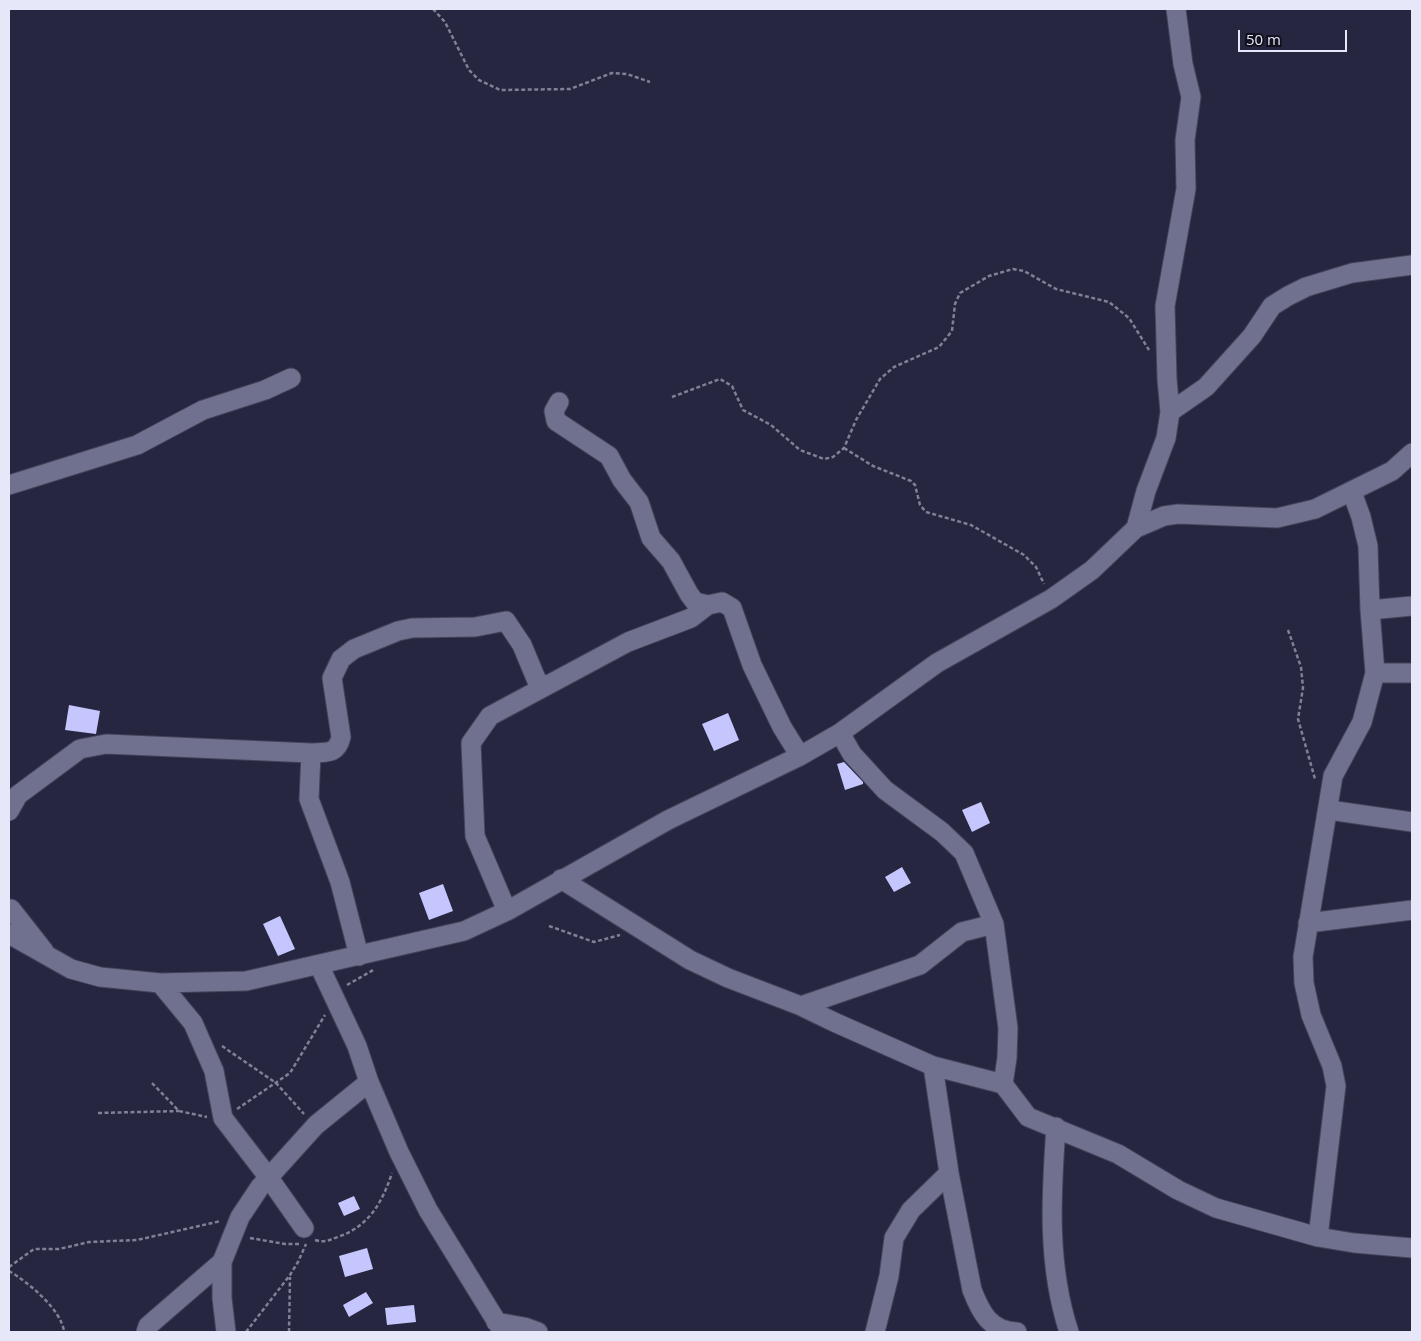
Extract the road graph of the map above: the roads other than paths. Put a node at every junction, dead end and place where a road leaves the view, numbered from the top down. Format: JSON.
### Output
{"nodes":[{"id":1,"x":1176,"y":9,"type":"edge"},
{"id":2,"x":1412,"y":265,"type":"edge"},
{"id":3,"x":291,"y":378,"type":"dead end"},
{"id":4,"x":558,"y":402,"type":"dead end"},
{"id":5,"x":1170,"y":412,"type":"junction"},
{"id":6,"x":1412,"y":453,"type":"edge"},
{"id":7,"x":9,"y":485,"type":"edge"},
{"id":8,"x":1352,"y":492,"type":"junction"},
{"id":9,"x":1136,"y":528,"type":"junction"},
{"id":10,"x":708,"y":606,"type":"junction"},
{"id":11,"x":1412,"y":606,"type":"edge"},
{"id":12,"x":1370,"y":610,"type":"junction"},
{"id":13,"x":1375,"y":673,"type":"junction"},
{"id":14,"x":1412,"y":673,"type":"edge"},
{"id":15,"x":546,"y":686,"type":"junction"},
{"id":16,"x":840,"y":733,"type":"junction"},
{"id":17,"x":310,"y":753,"type":"junction"},
{"id":18,"x":800,"y":756,"type":"junction"},
{"id":19,"x":1329,"y":807,"type":"junction"},
{"id":20,"x":9,"y":811,"type":"edge"},
{"id":21,"x":1412,"y":822,"type":"edge"},
{"id":22,"x":561,"y":879,"type":"junction"},
{"id":23,"x":9,"y":907,"type":"edge"},
{"id":24,"x":1412,"y":910,"type":"edge"},
{"id":25,"x":507,"y":911,"type":"junction"},
{"id":26,"x":1308,"y":923,"type":"junction"},
{"id":27,"x":994,"y":924,"type":"junction"},
{"id":28,"x":9,"y":934,"type":"edge"},
{"id":29,"x":360,"y":956,"type":"junction"},
{"id":30,"x":49,"y":958,"type":"junction"},
{"id":31,"x":319,"y":965,"type":"junction"},
{"id":32,"x":160,"y":983,"type":"junction"},
{"id":33,"x":801,"y":1006,"type":"junction"},
{"id":34,"x":933,"y":1066,"type":"junction"},
{"id":35,"x":369,"y":1082,"type":"junction"},
{"id":36,"x":1003,"y":1084,"type":"junction"},
{"id":37,"x":1056,"y":1127,"type":"junction"},
{"id":38,"x":949,"y":1173,"type":"junction"},
{"id":39,"x":269,"y":1178,"type":"junction"},
{"id":40,"x":304,"y":1228,"type":"road end"},
{"id":41,"x":1318,"y":1237,"type":"junction"},
{"id":42,"x":1412,"y":1248,"type":"edge"},
{"id":43,"x":222,"y":1262,"type":"junction"},
{"id":44,"x":499,"y":1327,"type":"edge"},
{"id":45,"x":146,"y":1332,"type":"edge"},
{"id":46,"x":226,"y":1332,"type":"edge"},
{"id":47,"x":538,"y":1332,"type":"edge"},
{"id":48,"x":875,"y":1332,"type":"edge"},
{"id":49,"x":1017,"y":1332,"type":"edge"},
{"id":50,"x":1069,"y":1332,"type":"edge"}],
"edges":[{"from":1,"to":5,"type":"street"},
{"from":2,"to":5,"type":"street"},
{"from":3,"to":7,"type":"street"},
{"from":4,"to":10,"type":"street"},
{"from":5,"to":9,"type":"street"},
{"from":6,"to":8,"type":"street"},
{"from":8,"to":9,"type":"street"},
{"from":8,"to":12,"type":"street"},
{"from":9,"to":16,"type":"street"},
{"from":10,"to":15,"type":"street"},
{"from":10,"to":18,"type":"street"},
{"from":11,"to":12,"type":"street"},
{"from":12,"to":13,"type":"street"},
{"from":13,"to":14,"type":"street"},
{"from":13,"to":19,"type":"street"},
{"from":15,"to":17,"type":"street"},
{"from":15,"to":25,"type":"street"},
{"from":16,"to":18,"type":"street"},
{"from":16,"to":27,"type":"street"},
{"from":17,"to":20,"type":"street"},
{"from":17,"to":29,"type":"street"},
{"from":18,"to":22,"type":"street"},
{"from":19,"to":21,"type":"street"},
{"from":19,"to":26,"type":"street"},
{"from":22,"to":25,"type":"street"},
{"from":22,"to":33,"type":"street"},
{"from":23,"to":30,"type":"street"},
{"from":24,"to":26,"type":"street"},
{"from":25,"to":29,"type":"street"},
{"from":26,"to":41,"type":"street"},
{"from":27,"to":33,"type":"street"},
{"from":27,"to":36,"type":"street"},
{"from":28,"to":30,"type":"street"},
{"from":29,"to":31,"type":"street"},
{"from":30,"to":32,"type":"street"},
{"from":31,"to":32,"type":"street"},
{"from":31,"to":35,"type":"street"},
{"from":32,"to":39,"type":"street"},
{"from":33,"to":34,"type":"street"},
{"from":34,"to":36,"type":"street"},
{"from":34,"to":38,"type":"street"},
{"from":35,"to":39,"type":"street"},
{"from":35,"to":44,"type":"street"},
{"from":36,"to":37,"type":"street"},
{"from":37,"to":41,"type":"street"},
{"from":37,"to":50,"type":"street"},
{"from":38,"to":48,"type":"street"},
{"from":38,"to":49,"type":"street"},
{"from":39,"to":40,"type":"street"},
{"from":39,"to":43,"type":"street"},
{"from":41,"to":42,"type":"street"},
{"from":43,"to":45,"type":"street"},
{"from":43,"to":46,"type":"street"},
{"from":44,"to":47,"type":"street"}]}
